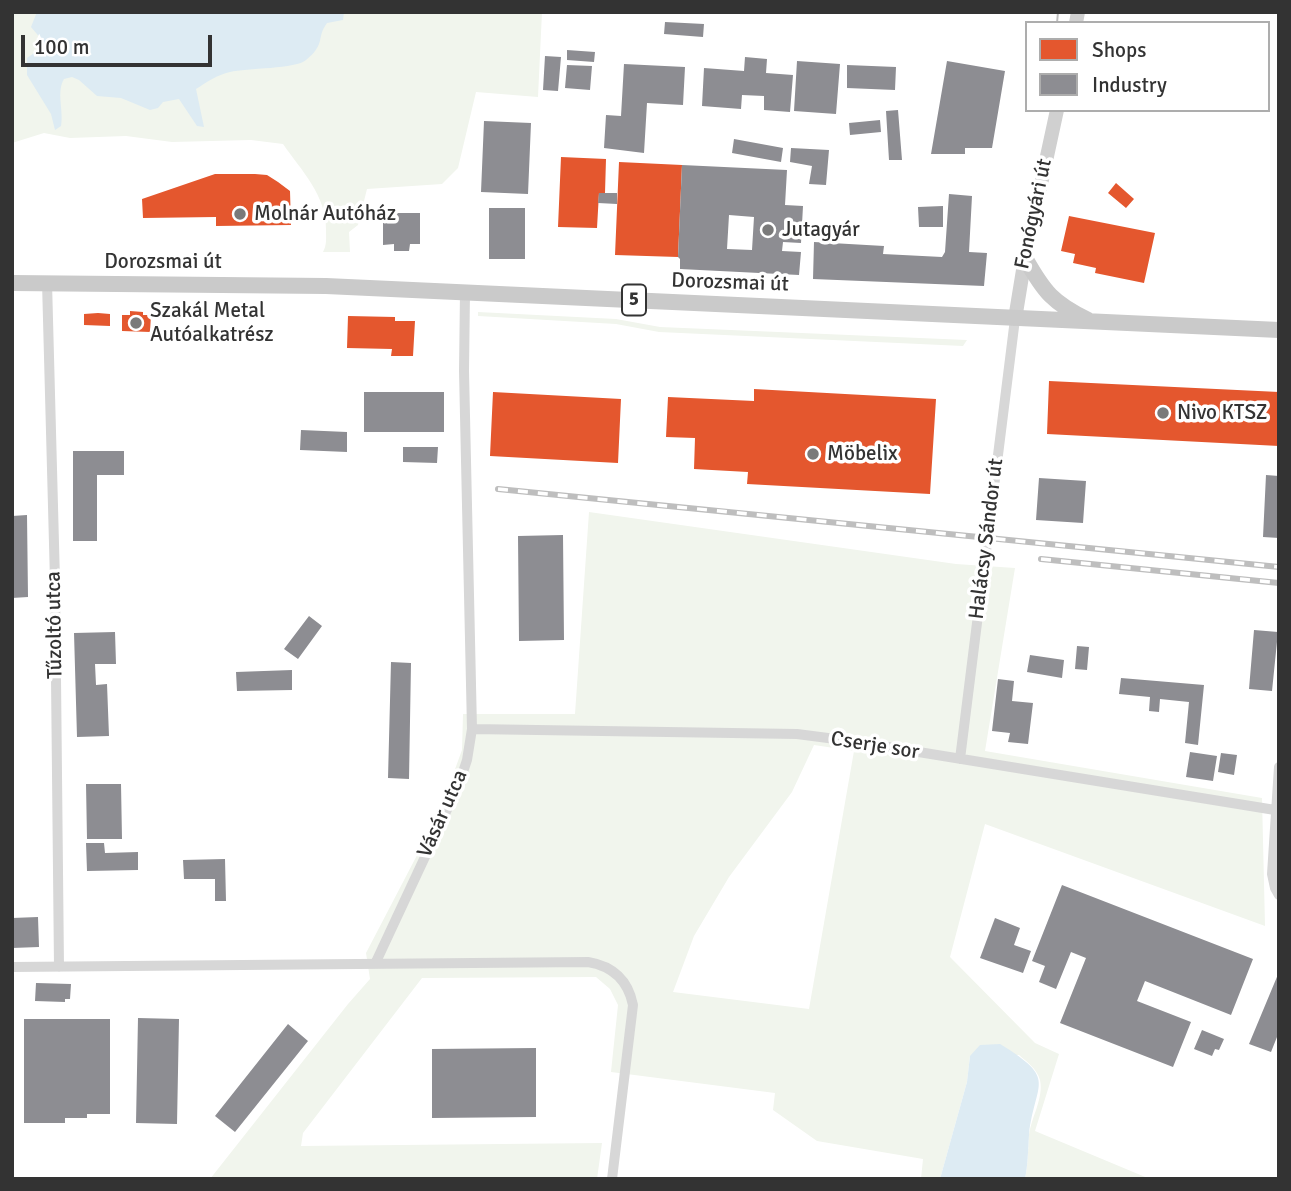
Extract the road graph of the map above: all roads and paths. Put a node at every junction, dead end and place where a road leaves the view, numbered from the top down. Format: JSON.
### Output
{"nodes":[{"id":1,"x":1057,"y":112,"type":"edge"},
{"id":2,"x":1025,"y":258,"type":"junction"},
{"id":3,"x":47,"y":282,"type":"junction"},
{"id":4,"x":12,"y":283,"type":"edge"},
{"id":5,"x":465,"y":292,"type":"junction"},
{"id":6,"x":1015,"y":319,"type":"junction"},
{"id":7,"x":1093,"y":322,"type":"junction"},
{"id":8,"x":1279,"y":330,"type":"edge"},
{"id":9,"x":471,"y":729,"type":"junction"},
{"id":10,"x":960,"y":759,"type":"junction"},
{"id":11,"x":1279,"y":767,"type":"edge"},
{"id":12,"x":1275,"y":810,"type":"junction"},
{"id":13,"x":1279,"y":895,"type":"edge"},
{"id":14,"x":375,"y":964,"type":"junction"},
{"id":15,"x":12,"y":967,"type":"edge"},
{"id":16,"x":58,"y":967,"type":"junction"},
{"id":17,"x":612,"y":1179,"type":"edge"}],
"edges":[{"from":1,"to":2,"type":"street","name":"Fonógyári út"},
{"from":2,"to":6,"type":"street","name":"Fonógyári út"},
{"from":2,"to":7,"type":"main road"},
{"from":3,"to":4,"type":"main road","name":"Dorozsmai út","number":"5"},
{"from":3,"to":5,"type":"main road","name":"Dorozsmai út","number":"5"},
{"from":3,"to":16,"type":"street","name":"Tűzoltó utca"},
{"from":5,"to":6,"type":"main road","name":"Dorozsmai út","number":"5"},
{"from":5,"to":9,"type":"street","name":"Vásár utca"},
{"from":6,"to":7,"type":"main road","name":"Dorozsmai út","number":"5"},
{"from":6,"to":10,"type":"street","name":"Halácsy Sándor út"},
{"from":7,"to":8,"type":"main road","name":"Dorozsmai út","number":"5"},
{"from":9,"to":10,"type":"street","name":"Cserje sor"},
{"from":9,"to":14,"type":"street","name":"Vásár utca"},
{"from":10,"to":12,"type":"street","name":"Cserje sor"},
{"from":11,"to":12,"type":"street"},
{"from":12,"to":13,"type":"street"},
{"from":14,"to":16,"type":"street"},
{"from":14,"to":17,"type":"street"},
{"from":15,"to":16,"type":"street"}]}
